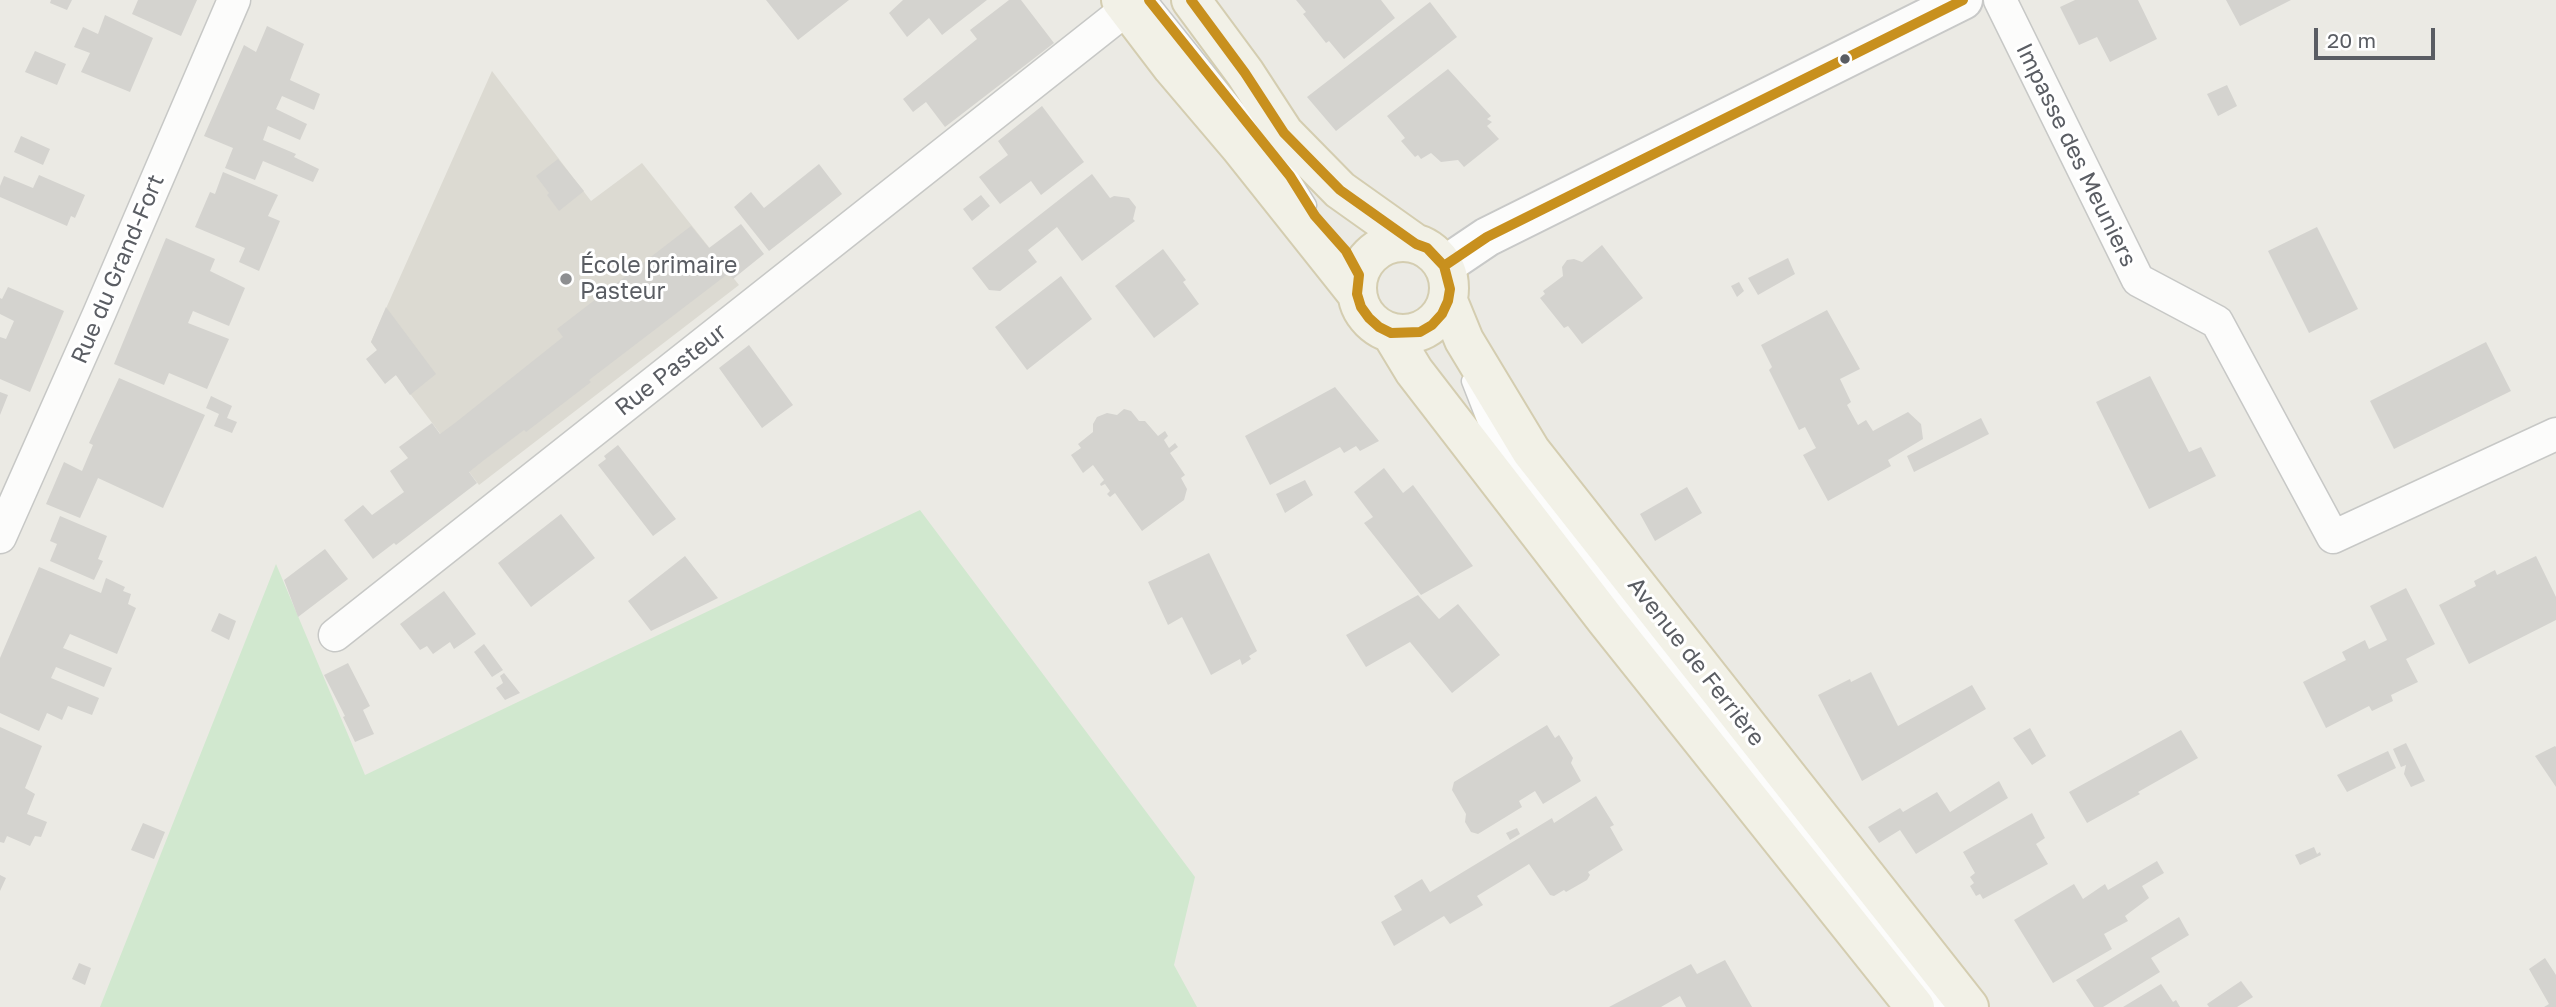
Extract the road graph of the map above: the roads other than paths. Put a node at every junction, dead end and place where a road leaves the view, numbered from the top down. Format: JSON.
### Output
{"nodes":[{"id":1,"x":234,"y":0,"type":"edge"},
{"id":2,"x":1191,"y":0,"type":"edge"},
{"id":3,"x":1963,"y":0,"type":"edge"},
{"id":4,"x":2000,"y":0,"type":"edge"},
{"id":5,"x":1134,"y":2,"type":"edge"},
{"id":6,"x":1436,"y":270,"type":"junction"},
{"id":7,"x":1358,"y":285,"type":"junction"},
{"id":8,"x":1391,"y":333,"type":"junction"},
{"id":9,"x":1464,"y":340,"type":"junction"},
{"id":10,"x":2556,"y":434,"type":"edge"},
{"id":11,"x":0,"y":537,"type":"edge"},
{"id":12,"x":335,"y":635,"type":"dead end"},
{"id":13,"x":1915,"y":1007,"type":"edge"},
{"id":14,"x":1941,"y":1007,"type":"edge"},
{"id":15,"x":1969,"y":1007,"type":"edge"}],
"edges":[{"from":1,"to":11,"type":"street","name":"Rue du Grand-Fort"},
{"from":2,"to":6,"type":"main road"},
{"from":3,"to":6,"type":"street"},
{"from":4,"to":10,"type":"street","name":"Impasse des Meuniers"},
{"from":5,"to":7,"type":"main road"},
{"from":5,"to":12,"type":"street","name":"Rue Pasteur"},
{"from":6,"to":7,"type":"main road"},
{"from":6,"to":8,"type":"main road"},
{"from":6,"to":9,"type":"main road","name":"Avenue de Ferrière"},
{"from":7,"to":8,"type":"main road"},
{"from":8,"to":13,"type":"main road","name":"Avenue de Ferrière"},
{"from":9,"to":14,"type":"lane"},
{"from":9,"to":15,"type":"main road","name":"Avenue de Ferrière"}]}
